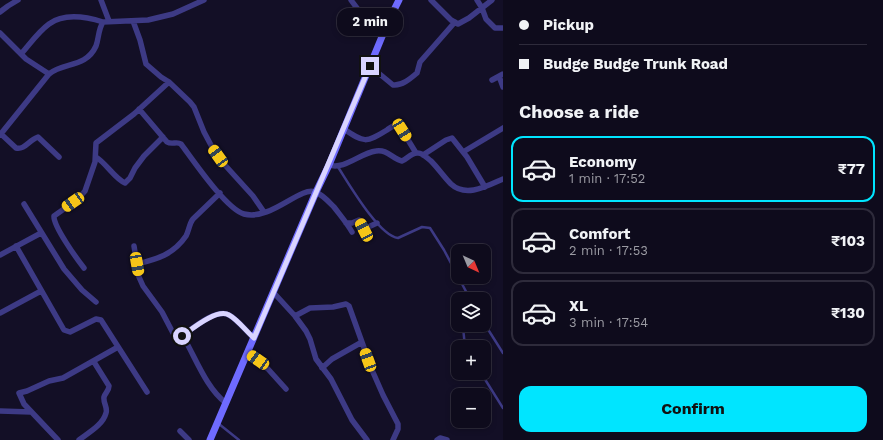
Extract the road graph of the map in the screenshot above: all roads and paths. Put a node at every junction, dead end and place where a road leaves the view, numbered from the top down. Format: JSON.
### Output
{"nodes":[{"id":1,"x":18,"y":0,"type":"edge"},
{"id":2,"x":101,"y":0,"type":"edge"},
{"id":3,"x":204,"y":0,"type":"edge"},
{"id":4,"x":351,"y":0,"type":"edge"},
{"id":5,"x":431,"y":0,"type":"edge"},
{"id":6,"x":477,"y":0,"type":"edge"},
{"id":7,"x":492,"y":0,"type":"edge"},
{"id":8,"x":396,"y":1,"type":"edge"},
{"id":9,"x":482,"y":8,"type":"junction"},
{"id":10,"x":1,"y":9,"type":"edge"},
{"id":11,"x":133,"y":21,"type":"junction"},
{"id":12,"x":106,"y":22,"type":"junction"},
{"id":13,"x":455,"y":22,"type":"junction"},
{"id":14,"x":503,"y":28,"type":"edge"},
{"id":15,"x":0,"y":33,"type":"edge"},
{"id":16,"x":384,"y":33,"type":"junction"},
{"id":17,"x":21,"y":54,"type":"junction"},
{"id":18,"x":370,"y":66,"type":"junction"},
{"id":19,"x":49,"y":74,"type":"junction"},
{"id":20,"x":501,"y":75,"type":"edge"},
{"id":21,"x":492,"y":80,"type":"dead end"},
{"id":22,"x":169,"y":82,"type":"junction"},
{"id":23,"x":503,"y":87,"type":"edge"},
{"id":24,"x":139,"y":109,"type":"junction"},
{"id":25,"x":503,"y":128,"type":"edge"},
{"id":26,"x":344,"y":129,"type":"junction"},
{"id":27,"x":0,"y":134,"type":"edge"},
{"id":28,"x":163,"y":137,"type":"junction"},
{"id":29,"x":463,"y":152,"type":"junction"},
{"id":30,"x":416,"y":153,"type":"junction"},
{"id":31,"x":423,"y":155,"type":"junction"},
{"id":32,"x":59,"y":157,"type":"dead end"},
{"id":33,"x":96,"y":157,"type":"junction"},
{"id":34,"x":329,"y":165,"type":"junction"},
{"id":35,"x":338,"y":167,"type":"junction"},
{"id":36,"x":503,"y":179,"type":"edge"},
{"id":37,"x":485,"y":187,"type":"junction"},
{"id":38,"x":316,"y":192,"type":"junction"},
{"id":39,"x":220,"y":193,"type":"junction"},
{"id":40,"x":24,"y":204,"type":"dead end"},
{"id":41,"x":264,"y":212,"type":"junction"},
{"id":42,"x":346,"y":223,"type":"junction"},
{"id":43,"x":377,"y":223,"type":"junction"},
{"id":44,"x":352,"y":232,"type":"dead end"},
{"id":45,"x":41,"y":233,"type":"junction"},
{"id":46,"x":16,"y":246,"type":"junction"},
{"id":47,"x":134,"y":246,"type":"dead end"},
{"id":48,"x":0,"y":255,"type":"edge"},
{"id":49,"x":137,"y":264,"type":"junction"},
{"id":50,"x":84,"y":268,"type":"dead end"},
{"id":51,"x":41,"y":291,"type":"junction"},
{"id":52,"x":466,"y":292,"type":"edge"},
{"id":53,"x":274,"y":293,"type":"junction"},
{"id":54,"x":96,"y":302,"type":"dead end"},
{"id":55,"x":0,"y":313,"type":"edge"},
{"id":56,"x":295,"y":316,"type":"junction"},
{"id":57,"x":490,"y":332,"type":"edge"},
{"id":58,"x":182,"y":336,"type":"junction"},
{"id":59,"x":254,"y":338,"type":"junction"},
{"id":60,"x":362,"y":342,"type":"junction"},
{"id":61,"x":118,"y":347,"type":"junction"},
{"id":62,"x":247,"y":353,"type":"junction"},
{"id":63,"x":503,"y":353,"type":"edge"},
{"id":64,"x":94,"y":362,"type":"junction"},
{"id":65,"x":322,"y":368,"type":"junction"},
{"id":66,"x":485,"y":380,"type":"edge"},
{"id":67,"x":286,"y":389,"type":"dead end"},
{"id":68,"x":147,"y":392,"type":"dead end"},
{"id":69,"x":226,"y":403,"type":"junction"},
{"id":70,"x":503,"y":408,"type":"edge"},
{"id":71,"x":0,"y":411,"type":"edge"},
{"id":72,"x":31,"y":412,"type":"junction"},
{"id":73,"x":217,"y":423,"type":"junction"},
{"id":74,"x":180,"y":431,"type":"dead end"},
{"id":75,"x":395,"y":438,"type":"edge"},
{"id":76,"x":58,"y":440,"type":"edge"},
{"id":77,"x":79,"y":440,"type":"edge"},
{"id":78,"x":189,"y":440,"type":"edge"},
{"id":79,"x":210,"y":440,"type":"edge"},
{"id":80,"x":239,"y":440,"type":"edge"},
{"id":81,"x":367,"y":440,"type":"edge"},
{"id":82,"x":402,"y":440,"type":"edge"},
{"id":83,"x":437,"y":440,"type":"edge"},
{"id":84,"x":447,"y":440,"type":"edge"}],
"edges":[{"from":1,"to":10,"type":"street"},
{"from":2,"to":12,"type":"street"},
{"from":3,"to":11,"type":"street"},
{"from":4,"to":16,"type":"street"},
{"from":5,"to":13,"type":"street"},
{"from":6,"to":9,"type":"street"},
{"from":7,"to":9,"type":"street"},
{"from":8,"to":16,"type":"main road"},
{"from":9,"to":13,"type":"street"},
{"from":9,"to":14,"type":"street"},
{"from":11,"to":12,"type":"street"},
{"from":11,"to":22,"type":"street"},
{"from":12,"to":17,"type":"street"},
{"from":12,"to":19,"type":"street"},
{"from":13,"to":18,"type":"street"},
{"from":15,"to":17,"type":"street"},
{"from":16,"to":18,"type":"main road"},
{"from":17,"to":19,"type":"street"},
{"from":18,"to":26,"type":"main road"},
{"from":19,"to":27,"type":"street"},
{"from":20,"to":21,"type":"street"},
{"from":20,"to":23,"type":"street"},
{"from":22,"to":24,"type":"street"},
{"from":22,"to":41,"type":"street"},
{"from":24,"to":28,"type":"street"},
{"from":24,"to":33,"type":"street"},
{"from":25,"to":29,"type":"street"},
{"from":26,"to":30,"type":"street"},
{"from":26,"to":34,"type":"main road"},
{"from":27,"to":32,"type":"street"},
{"from":28,"to":33,"type":"street"},
{"from":28,"to":39,"type":"street"},
{"from":29,"to":31,"type":"street"},
{"from":29,"to":37,"type":"street"},
{"from":30,"to":31,"type":"street"},
{"from":30,"to":35,"type":"street"},
{"from":31,"to":37,"type":"street"},
{"from":33,"to":50,"type":"street"},
{"from":34,"to":35,"type":"street"},
{"from":34,"to":38,"type":"main road"},
{"from":35,"to":43,"type":"lane"},
{"from":36,"to":37,"type":"street"},
{"from":38,"to":41,"type":"street"},
{"from":38,"to":42,"type":"street"},
{"from":38,"to":53,"type":"main road"},
{"from":39,"to":41,"type":"street"},
{"from":39,"to":49,"type":"street"},
{"from":40,"to":45,"type":"street"},
{"from":42,"to":43,"type":"street"},
{"from":42,"to":44,"type":"street"},
{"from":43,"to":52,"type":"lane"},
{"from":45,"to":46,"type":"street"},
{"from":45,"to":54,"type":"street"},
{"from":46,"to":48,"type":"street"},
{"from":46,"to":51,"type":"street"},
{"from":47,"to":49,"type":"street"},
{"from":49,"to":58,"type":"street"},
{"from":51,"to":55,"type":"street"},
{"from":51,"to":61,"type":"street"},
{"from":53,"to":56,"type":"street"},
{"from":53,"to":59,"type":"main road"},
{"from":56,"to":60,"type":"street"},
{"from":56,"to":65,"type":"street"},
{"from":57,"to":63,"type":"lane"},
{"from":58,"to":59,"type":"street"},
{"from":58,"to":69,"type":"street"},
{"from":59,"to":62,"type":"main road"},
{"from":60,"to":65,"type":"street"},
{"from":60,"to":75,"type":"street"},
{"from":61,"to":64,"type":"street"},
{"from":61,"to":68,"type":"street"},
{"from":62,"to":67,"type":"street"},
{"from":62,"to":69,"type":"main road"},
{"from":64,"to":72,"type":"street"},
{"from":64,"to":77,"type":"street"},
{"from":65,"to":81,"type":"street"},
{"from":66,"to":70,"type":"lane"},
{"from":69,"to":73,"type":"main road"},
{"from":71,"to":72,"type":"street"},
{"from":72,"to":76,"type":"street"},
{"from":73,"to":79,"type":"main road"},
{"from":73,"to":80,"type":"lane"},
{"from":74,"to":78,"type":"street"},
{"from":75,"to":82,"type":"street"},
{"from":83,"to":84,"type":"street"}]}
